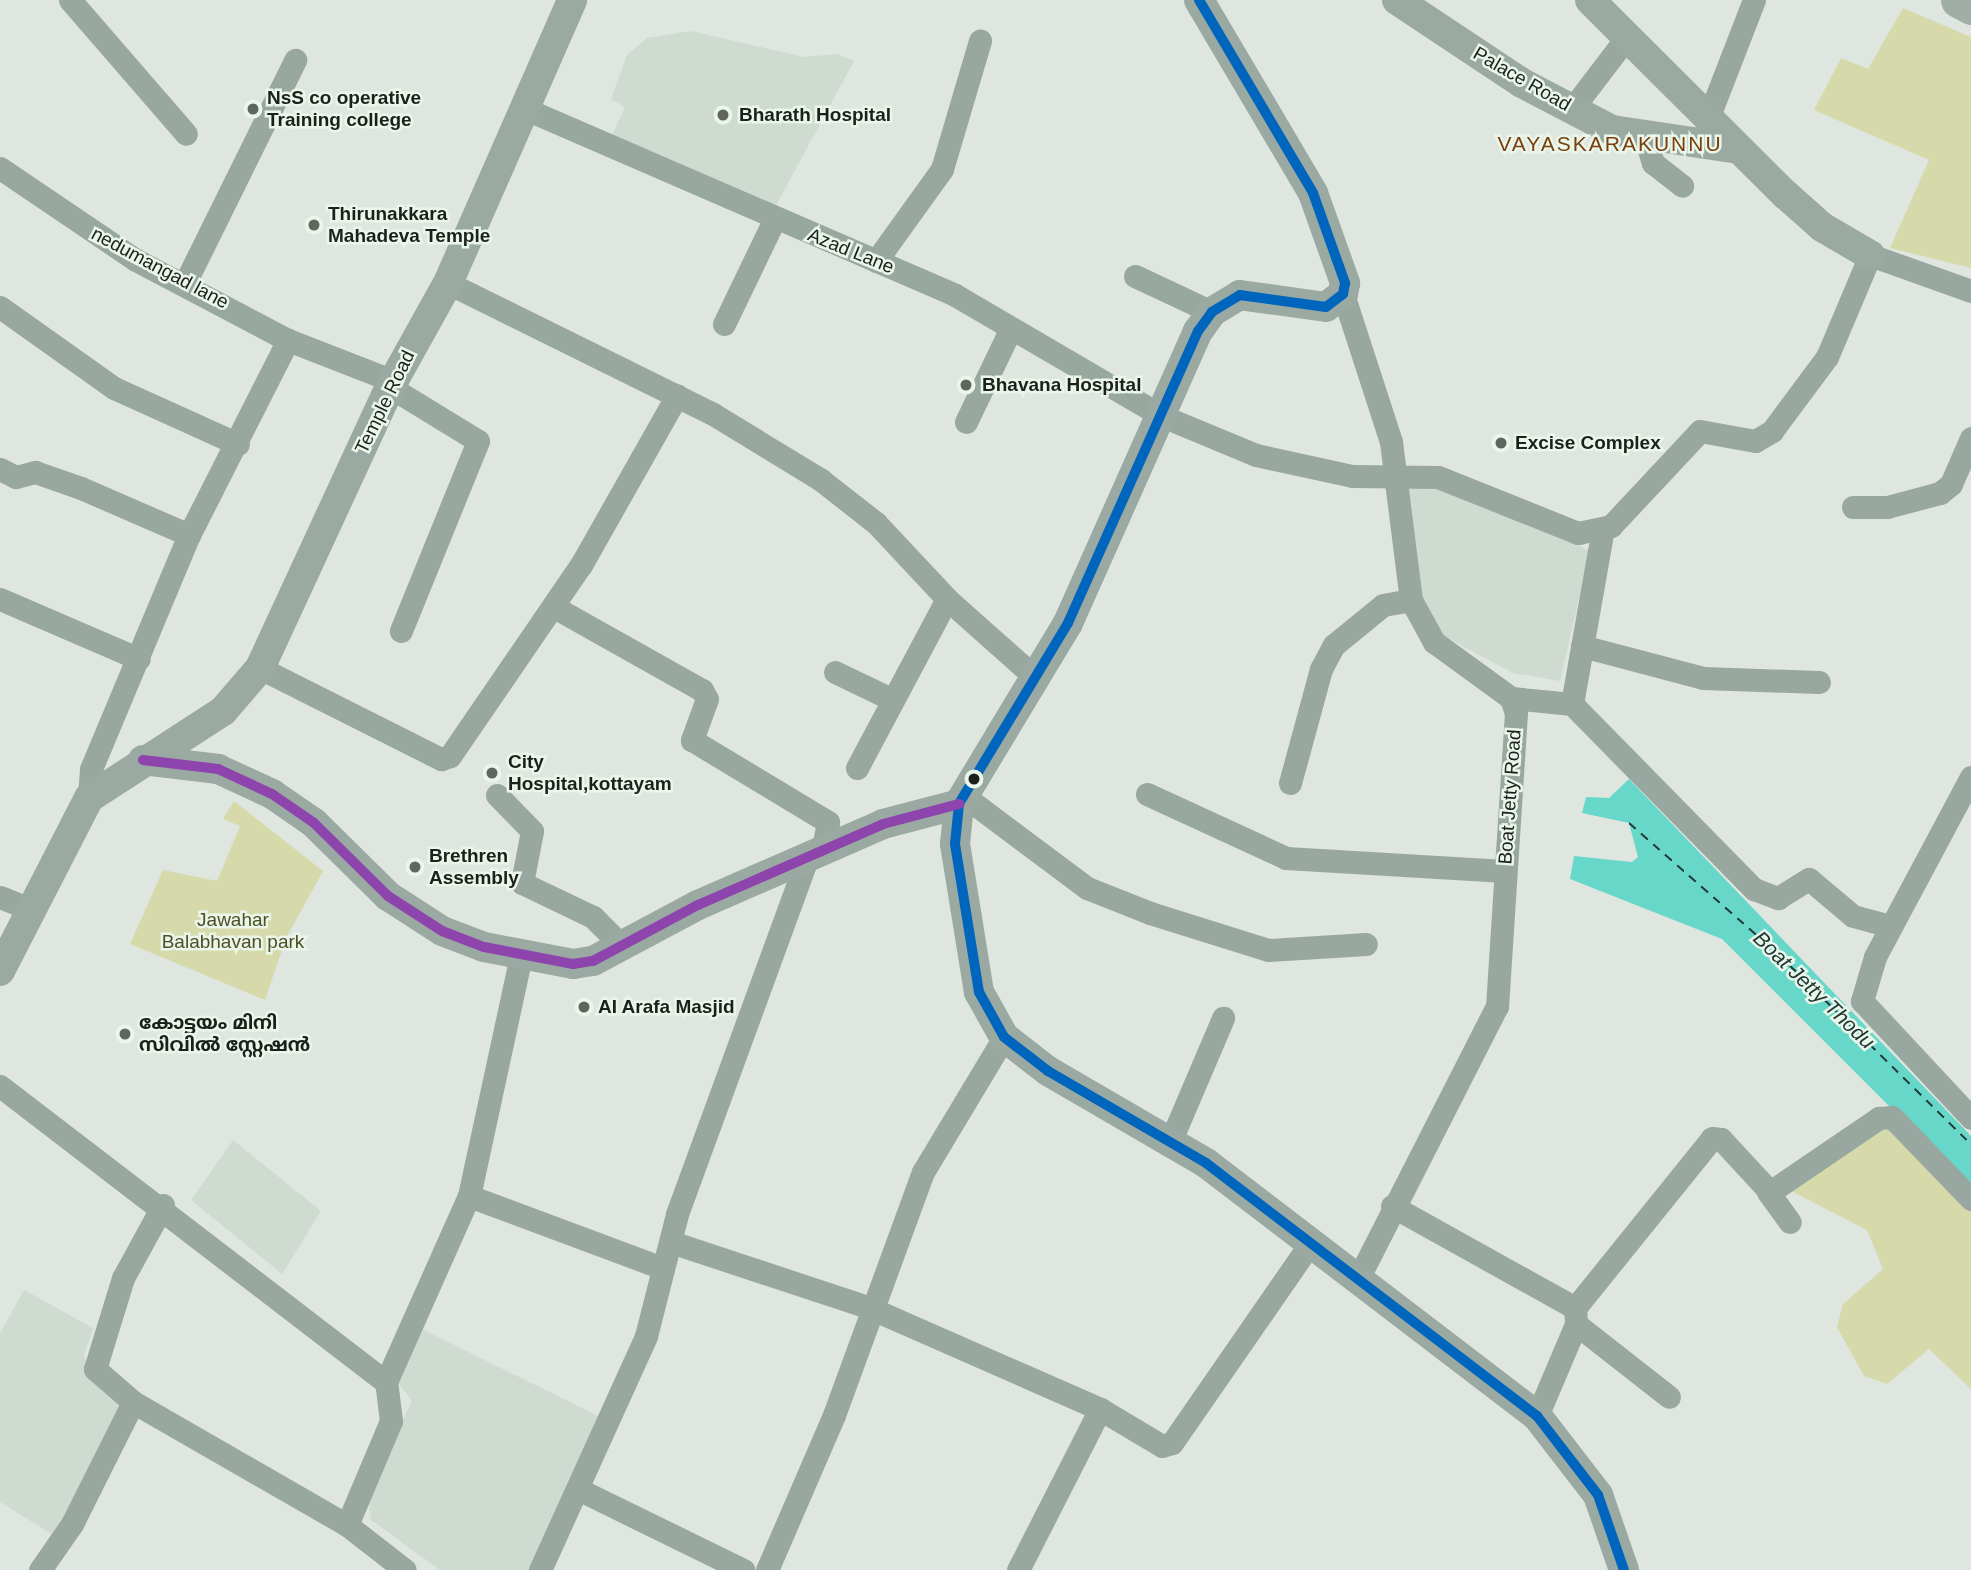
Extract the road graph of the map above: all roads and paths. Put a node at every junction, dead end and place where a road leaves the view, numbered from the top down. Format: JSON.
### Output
{"nodes":[{"id":1,"x":70,"y":0,"type":"edge"},
{"id":2,"x":572,"y":0,"type":"edge"},
{"id":3,"x":1199,"y":0,"type":"edge"},
{"id":4,"x":1397,"y":0,"type":"edge"},
{"id":5,"x":1590,"y":0,"type":"edge"},
{"id":6,"x":1755,"y":0,"type":"edge"},
{"id":7,"x":1958,"y":0,"type":"edge"},
{"id":8,"x":1971,"y":7,"type":"edge"},
{"id":9,"x":1626,"y":38,"type":"junction"},
{"id":10,"x":980,"y":40,"type":"dead end"},
{"id":11,"x":295,"y":60,"type":"dead end"},
{"id":12,"x":1572,"y":108,"type":"junction"},
{"id":13,"x":527,"y":110,"type":"junction"},
{"id":14,"x":1707,"y":121,"type":"junction"},
{"id":15,"x":186,"y":134,"type":"dead end"},
{"id":16,"x":1645,"y":137,"type":"junction"},
{"id":17,"x":1739,"y":149,"type":"junction"},
{"id":18,"x":0,"y":167,"type":"edge"},
{"id":19,"x":1682,"y":186,"type":"dead end"},
{"id":20,"x":774,"y":220,"type":"junction"},
{"id":21,"x":1870,"y":255,"type":"junction"},
{"id":22,"x":876,"y":261,"type":"junction"},
{"id":23,"x":1135,"y":276,"type":"dead end"},
{"id":24,"x":185,"y":283,"type":"junction"},
{"id":25,"x":448,"y":283,"type":"junction"},
{"id":26,"x":1971,"y":291,"type":"edge"},
{"id":27,"x":1343,"y":294,"type":"junction"},
{"id":28,"x":0,"y":307,"type":"edge"},
{"id":29,"x":1212,"y":312,"type":"junction"},
{"id":30,"x":724,"y":324,"type":"dead end"},
{"id":31,"x":1010,"y":330,"type":"junction"},
{"id":32,"x":288,"y":340,"type":"junction"},
{"id":33,"x":391,"y":384,"type":"junction"},
{"id":34,"x":677,"y":396,"type":"junction"},
{"id":35,"x":1162,"y":416,"type":"junction"},
{"id":36,"x":966,"y":422,"type":"dead end"},
{"id":37,"x":1971,"y":438,"type":"edge"},
{"id":38,"x":238,"y":444,"type":"junction"},
{"id":39,"x":0,"y":469,"type":"edge"},
{"id":40,"x":1395,"y":477,"type":"junction"},
{"id":41,"x":1853,"y":507,"type":"dead end"},
{"id":42,"x":1603,"y":530,"type":"junction"},
{"id":43,"x":189,"y":535,"type":"junction"},
{"id":44,"x":0,"y":599,"type":"edge"},
{"id":45,"x":947,"y":599,"type":"junction"},
{"id":46,"x":1411,"y":600,"type":"junction"},
{"id":47,"x":554,"y":607,"type":"junction"},
{"id":48,"x":401,"y":632,"type":"dead end"},
{"id":49,"x":1582,"y":646,"type":"junction"},
{"id":50,"x":139,"y":659,"type":"junction"},
{"id":51,"x":260,"y":668,"type":"junction"},
{"id":52,"x":835,"y":672,"type":"dead end"},
{"id":53,"x":1036,"y":678,"type":"junction"},
{"id":54,"x":1819,"y":682,"type":"dead end"},
{"id":55,"x":1511,"y":698,"type":"junction"},
{"id":56,"x":891,"y":699,"type":"junction"},
{"id":57,"x":1572,"y":704,"type":"junction"},
{"id":58,"x":143,"y":760,"type":"junction"},
{"id":59,"x":857,"y":768,"type":"dead end"},
{"id":60,"x":1971,"y":777,"type":"edge"},
{"id":61,"x":1290,"y":783,"type":"dead end"},
{"id":62,"x":1147,"y":794,"type":"dead end"},
{"id":63,"x":497,"y":795,"type":"dead end"},
{"id":64,"x":89,"y":798,"type":"junction"},
{"id":65,"x":961,"y":800,"type":"junction"},
{"id":66,"x":814,"y":857,"type":"junction"},
{"id":67,"x":1505,"y":871,"type":"junction"},
{"id":68,"x":0,"y":897,"type":"edge"},
{"id":69,"x":29,"y":909,"type":"junction"},
{"id":70,"x":1891,"y":926,"type":"junction"},
{"id":71,"x":620,"y":944,"type":"junction"},
{"id":72,"x":1366,"y":944,"type":"dead end"},
{"id":73,"x":521,"y":956,"type":"junction"},
{"id":74,"x":0,"y":971,"type":"edge"},
{"id":75,"x":1223,"y":1018,"type":"dead end"},
{"id":76,"x":1004,"y":1037,"type":"junction"},
{"id":77,"x":0,"y":1086,"type":"edge"},
{"id":78,"x":1971,"y":1118,"type":"edge"},
{"id":79,"x":1171,"y":1140,"type":"junction"},
{"id":80,"x":1768,"y":1192,"type":"junction"},
{"id":81,"x":469,"y":1196,"type":"junction"},
{"id":82,"x":1971,"y":1199,"type":"edge"},
{"id":83,"x":163,"y":1205,"type":"junction"},
{"id":84,"x":1392,"y":1206,"type":"junction"},
{"id":85,"x":1790,"y":1222,"type":"dead end"},
{"id":86,"x":671,"y":1241,"type":"junction"},
{"id":87,"x":1309,"y":1245,"type":"junction"},
{"id":88,"x":663,"y":1268,"type":"junction"},
{"id":89,"x":1358,"y":1279,"type":"junction"},
{"id":90,"x":870,"y":1308,"type":"junction"},
{"id":91,"x":1576,"y":1316,"type":"junction"},
{"id":92,"x":386,"y":1382,"type":"junction"},
{"id":93,"x":1670,"y":1397,"type":"dead end"},
{"id":94,"x":133,"y":1402,"type":"junction"},
{"id":95,"x":1100,"y":1409,"type":"junction"},
{"id":96,"x":1537,"y":1416,"type":"junction"},
{"id":97,"x":580,"y":1490,"type":"junction"},
{"id":98,"x":347,"y":1525,"type":"junction"},
{"id":99,"x":40,"y":1570,"type":"edge"},
{"id":100,"x":405,"y":1570,"type":"edge"},
{"id":101,"x":540,"y":1570,"type":"edge"},
{"id":102,"x":743,"y":1570,"type":"edge"},
{"id":103,"x":767,"y":1570,"type":"edge"},
{"id":104,"x":1018,"y":1570,"type":"edge"},
{"id":105,"x":1624,"y":1570,"type":"edge"}],
"edges":[{"from":1,"to":15,"type":"street"},
{"from":2,"to":13,"type":"main road","name":"Temple Road"},
{"from":3,"to":27,"type":"main road"},
{"from":4,"to":12,"type":"main road","name":"Palace Road"},
{"from":5,"to":9,"type":"main road"},
{"from":6,"to":14,"type":"street"},
{"from":7,"to":8,"type":"highway"},
{"from":9,"to":12,"type":"street"},
{"from":9,"to":14,"type":"main road"},
{"from":10,"to":22,"type":"street"},
{"from":11,"to":24,"type":"street"},
{"from":12,"to":16,"type":"main road","name":"Palace Road"},
{"from":13,"to":20,"type":"street","name":"Azad Lane"},
{"from":13,"to":25,"type":"main road","name":"Temple Road"},
{"from":14,"to":17,"type":"main road"},
{"from":16,"to":17,"type":"main road","name":"Palace Road"},
{"from":16,"to":19,"type":"street"},
{"from":17,"to":21,"type":"main road"},
{"from":18,"to":24,"type":"street","name":"nedumangad lane"},
{"from":20,"to":22,"type":"street","name":"Azad Lane"},
{"from":20,"to":30,"type":"street"},
{"from":21,"to":26,"type":"street"},
{"from":21,"to":42,"type":"street"},
{"from":22,"to":31,"type":"street","name":"Azad Lane"},
{"from":23,"to":29,"type":"street"},
{"from":24,"to":32,"type":"street","name":"nedumangad lane"},
{"from":25,"to":33,"type":"main road","name":"Temple Road"},
{"from":25,"to":34,"type":"street"},
{"from":27,"to":29,"type":"main road"},
{"from":27,"to":40,"type":"street"},
{"from":28,"to":38,"type":"street"},
{"from":29,"to":35,"type":"main road"},
{"from":31,"to":35,"type":"street","name":"Azad Lane"},
{"from":31,"to":36,"type":"street"},
{"from":32,"to":33,"type":"street","name":"nedumangad lane"},
{"from":32,"to":38,"type":"street"},
{"from":33,"to":48,"type":"street","name":"nedumangad lane"},
{"from":33,"to":51,"type":"main road","name":"Temple Road"},
{"from":34,"to":45,"type":"street"},
{"from":34,"to":47,"type":"street"},
{"from":35,"to":40,"type":"street","name":"Azad Lane"},
{"from":35,"to":53,"type":"main road"},
{"from":37,"to":41,"type":"street"},
{"from":38,"to":43,"type":"street"},
{"from":39,"to":43,"type":"street"},
{"from":40,"to":42,"type":"street","name":"Azad Lane"},
{"from":40,"to":46,"type":"street"},
{"from":42,"to":49,"type":"street"},
{"from":43,"to":50,"type":"street"},
{"from":44,"to":50,"type":"street"},
{"from":45,"to":53,"type":"street"},
{"from":45,"to":56,"type":"street"},
{"from":46,"to":55,"type":"street"},
{"from":46,"to":61,"type":"street"},
{"from":47,"to":51,"type":"street"},
{"from":47,"to":66,"type":"street"},
{"from":49,"to":54,"type":"street"},
{"from":49,"to":57,"type":"street"},
{"from":50,"to":64,"type":"street"},
{"from":51,"to":58,"type":"main road","name":"Temple Road"},
{"from":52,"to":56,"type":"street"},
{"from":53,"to":65,"type":"main road"},
{"from":55,"to":57,"type":"street"},
{"from":55,"to":67,"type":"street","name":"Boat Jetty Road"},
{"from":56,"to":59,"type":"street"},
{"from":57,"to":70,"type":"street"},
{"from":58,"to":64,"type":"main road","name":"Temple Road"},
{"from":58,"to":73,"type":"main road"},
{"from":60,"to":70,"type":"street"},
{"from":62,"to":67,"type":"street"},
{"from":63,"to":71,"type":"street"},
{"from":64,"to":69,"type":"main road"},
{"from":65,"to":66,"type":"main road"},
{"from":65,"to":72,"type":"street"},
{"from":65,"to":76,"type":"main road"},
{"from":66,"to":71,"type":"main road"},
{"from":66,"to":86,"type":"street"},
{"from":67,"to":84,"type":"street","name":"Boat Jetty Road"},
{"from":68,"to":69,"type":"street"},
{"from":69,"to":74,"type":"main road"},
{"from":70,"to":78,"type":"street"},
{"from":71,"to":73,"type":"main road"},
{"from":73,"to":81,"type":"street"},
{"from":75,"to":79,"type":"street"},
{"from":76,"to":79,"type":"main road"},
{"from":76,"to":90,"type":"street"},
{"from":77,"to":83,"type":"street"},
{"from":79,"to":87,"type":"main road"},
{"from":80,"to":82,"type":"street"},
{"from":80,"to":85,"type":"street"},
{"from":80,"to":91,"type":"street"},
{"from":81,"to":88,"type":"street"},
{"from":81,"to":92,"type":"street"},
{"from":83,"to":92,"type":"street"},
{"from":83,"to":94,"type":"street"},
{"from":84,"to":89,"type":"street","name":"Boat Jetty Road"},
{"from":84,"to":91,"type":"street"},
{"from":86,"to":88,"type":"street"},
{"from":86,"to":90,"type":"street"},
{"from":87,"to":89,"type":"main road"},
{"from":87,"to":95,"type":"street"},
{"from":88,"to":97,"type":"street"},
{"from":89,"to":96,"type":"main road"},
{"from":90,"to":95,"type":"street"},
{"from":90,"to":103,"type":"street"},
{"from":91,"to":93,"type":"street"},
{"from":91,"to":96,"type":"street"},
{"from":92,"to":98,"type":"street"},
{"from":94,"to":98,"type":"street"},
{"from":94,"to":99,"type":"street"},
{"from":95,"to":104,"type":"street"},
{"from":96,"to":105,"type":"main road"},
{"from":97,"to":101,"type":"street"},
{"from":97,"to":102,"type":"street"},
{"from":98,"to":100,"type":"street"}]}
